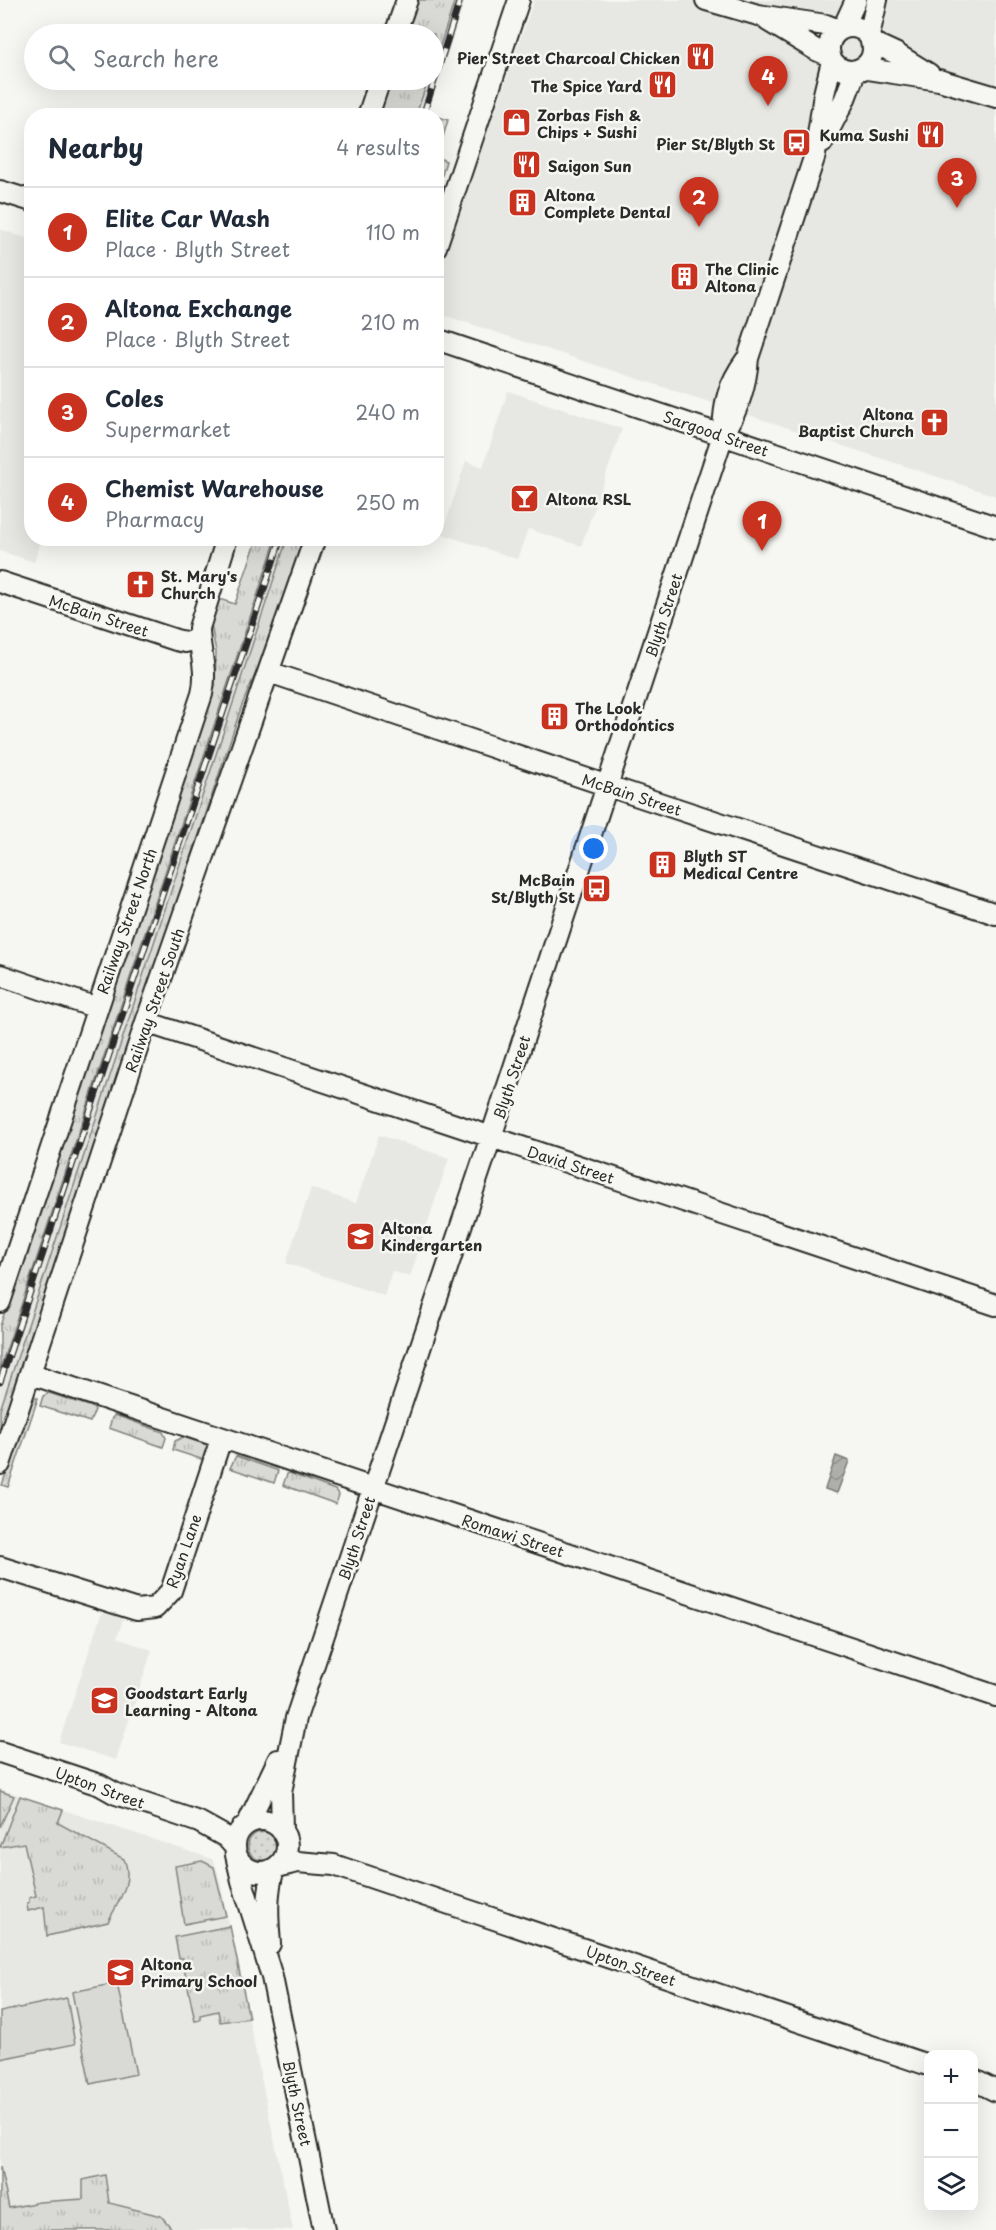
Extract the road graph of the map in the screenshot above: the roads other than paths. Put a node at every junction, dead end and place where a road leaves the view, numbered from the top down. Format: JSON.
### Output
{"nodes":[{"id":1,"x":407,"y":0,"type":"edge"},
{"id":2,"x":519,"y":0,"type":"edge"},
{"id":3,"x":706,"y":0,"type":"edge"},
{"id":4,"x":856,"y":0,"type":"edge"},
{"id":5,"x":878,"y":0,"type":"edge"},
{"id":6,"x":758,"y":15,"type":"junction"},
{"id":7,"x":399,"y":24,"type":"edge"},
{"id":8,"x":841,"y":29,"type":"junction"},
{"id":9,"x":870,"y":39,"type":"junction"},
{"id":10,"x":831,"y":58,"type":"junction"},
{"id":11,"x":859,"y":69,"type":"junction"},
{"id":12,"x":939,"y":80,"type":"junction"},
{"id":13,"x":377,"y":90,"type":"edge"},
{"id":14,"x":996,"y":97,"type":"edge"},
{"id":15,"x":371,"y":108,"type":"edge"},
{"id":16,"x":815,"y":155,"type":"junction"},
{"id":17,"x":0,"y":190,"type":"edge"},
{"id":18,"x":24,"y":198,"type":"edge"},
{"id":19,"x":444,"y":223,"type":"edge"},
{"id":20,"x":444,"y":342,"type":"edge"},
{"id":21,"x":723,"y":435,"type":"junction"},
{"id":22,"x":996,"y":527,"type":"edge"},
{"id":23,"x":224,"y":546,"type":"edge"},
{"id":24,"x":312,"y":546,"type":"edge"},
{"id":25,"x":0,"y":582,"type":"edge"},
{"id":26,"x":199,"y":639,"type":"junction"},
{"id":27,"x":269,"y":672,"type":"junction"},
{"id":28,"x":606,"y":785,"type":"junction"},
{"id":29,"x":996,"y":914,"type":"edge"},
{"id":30,"x":0,"y":975,"type":"edge"},
{"id":31,"x":97,"y":1008,"type":"junction"},
{"id":32,"x":146,"y":1022,"type":"junction"},
{"id":33,"x":491,"y":1137,"type":"junction"},
{"id":34,"x":0,"y":1302,"type":"edge"},
{"id":35,"x":996,"y":1305,"type":"edge"},
{"id":36,"x":31,"y":1374,"type":"junction"},
{"id":37,"x":221,"y":1439,"type":"junction"},
{"id":38,"x":0,"y":1464,"type":"edge"},
{"id":39,"x":372,"y":1488,"type":"junction"},
{"id":40,"x":0,"y":1567,"type":"edge"},
{"id":41,"x":996,"y":1696,"type":"edge"},
{"id":42,"x":297,"y":1718,"type":"junction"},
{"id":43,"x":0,"y":1752,"type":"edge"},
{"id":44,"x":199,"y":1822,"type":"junction"},
{"id":45,"x":246,"y":1824,"type":"junction"},
{"id":46,"x":283,"y":1832,"type":"junction"},
{"id":47,"x":236,"y":1851,"type":"junction"},
{"id":48,"x":334,"y":1865,"type":"junction"},
{"id":49,"x":276,"y":1868,"type":"junction"},
{"id":50,"x":272,"y":1977,"type":"junction"},
{"id":51,"x":924,"y":2064,"type":"edge"},
{"id":52,"x":978,"y":2080,"type":"edge"},
{"id":53,"x":978,"y":2082,"type":"edge"},
{"id":54,"x":996,"y":2082,"type":"edge"},
{"id":55,"x":996,"y":2091,"type":"edge"},
{"id":56,"x":324,"y":2230,"type":"edge"}],
"edges":[{"from":1,"to":7,"type":"street"},
{"from":2,"to":19,"type":"street"},
{"from":3,"to":6,"type":"street"},
{"from":4,"to":8,"type":"street"},
{"from":5,"to":9,"type":"street"},
{"from":6,"to":8,"type":"street"},
{"from":6,"to":10,"type":"street"},
{"from":8,"to":9,"type":"street"},
{"from":8,"to":10,"type":"street"},
{"from":9,"to":11,"type":"street"},
{"from":9,"to":12,"type":"street"},
{"from":10,"to":11,"type":"street"},
{"from":10,"to":16,"type":"street","name":"Blyth Street"},
{"from":11,"to":12,"type":"street"},
{"from":11,"to":16,"type":"street","name":"Blyth Street"},
{"from":12,"to":14,"type":"street"},
{"from":13,"to":15,"type":"street"},
{"from":16,"to":21,"type":"street","name":"Blyth Street"},
{"from":17,"to":18,"type":"street"},
{"from":20,"to":21,"type":"street","name":"Sargood Street"},
{"from":21,"to":22,"type":"street","name":"Sargood Street"},
{"from":21,"to":28,"type":"street","name":"Blyth Street"},
{"from":23,"to":26,"type":"street","name":"Railway Street North"},
{"from":24,"to":27,"type":"street","name":"Railway Street South"},
{"from":25,"to":26,"type":"street","name":"McBain Street"},
{"from":26,"to":31,"type":"street","name":"Railway Street North"},
{"from":27,"to":28,"type":"street","name":"McBain Street"},
{"from":27,"to":32,"type":"street","name":"Railway Street South"},
{"from":28,"to":29,"type":"street","name":"McBain Street"},
{"from":28,"to":33,"type":"street","name":"Blyth Street"},
{"from":30,"to":31,"type":"street"},
{"from":31,"to":34,"type":"street","name":"Railway Street North"},
{"from":32,"to":33,"type":"street","name":"David Street"},
{"from":32,"to":36,"type":"street","name":"Railway Street South"},
{"from":33,"to":35,"type":"street","name":"David Street"},
{"from":33,"to":39,"type":"street","name":"Blyth Street"},
{"from":36,"to":37,"type":"street","name":"Romawi Street"},
{"from":36,"to":38,"type":"street","name":"Railway Street South"},
{"from":37,"to":39,"type":"street","name":"Romawi Street"},
{"from":37,"to":40,"type":"street","name":"Ryan Lane"},
{"from":39,"to":41,"type":"street","name":"Romawi Street"},
{"from":39,"to":42,"type":"street","name":"Blyth Street"},
{"from":42,"to":45,"type":"street","name":"Blyth Street"},
{"from":42,"to":46,"type":"street","name":"Blyth Street"},
{"from":43,"to":44,"type":"street","name":"Upton Street"},
{"from":44,"to":45,"type":"street","name":"Upton Street"},
{"from":44,"to":47,"type":"street","name":"Upton Street"},
{"from":45,"to":46,"type":"street"},
{"from":45,"to":47,"type":"street"},
{"from":46,"to":48,"type":"street","name":"Upton Street"},
{"from":46,"to":49,"type":"street"},
{"from":47,"to":49,"type":"street"},
{"from":47,"to":50,"type":"street","name":"Blyth Street"},
{"from":48,"to":49,"type":"street","name":"Upton Street"},
{"from":48,"to":51,"type":"street","name":"Upton Street"},
{"from":49,"to":50,"type":"street","name":"Blyth Street"},
{"from":50,"to":56,"type":"street","name":"Blyth Street"},
{"from":52,"to":54,"type":"street"},
{"from":53,"to":55,"type":"street"}]}
